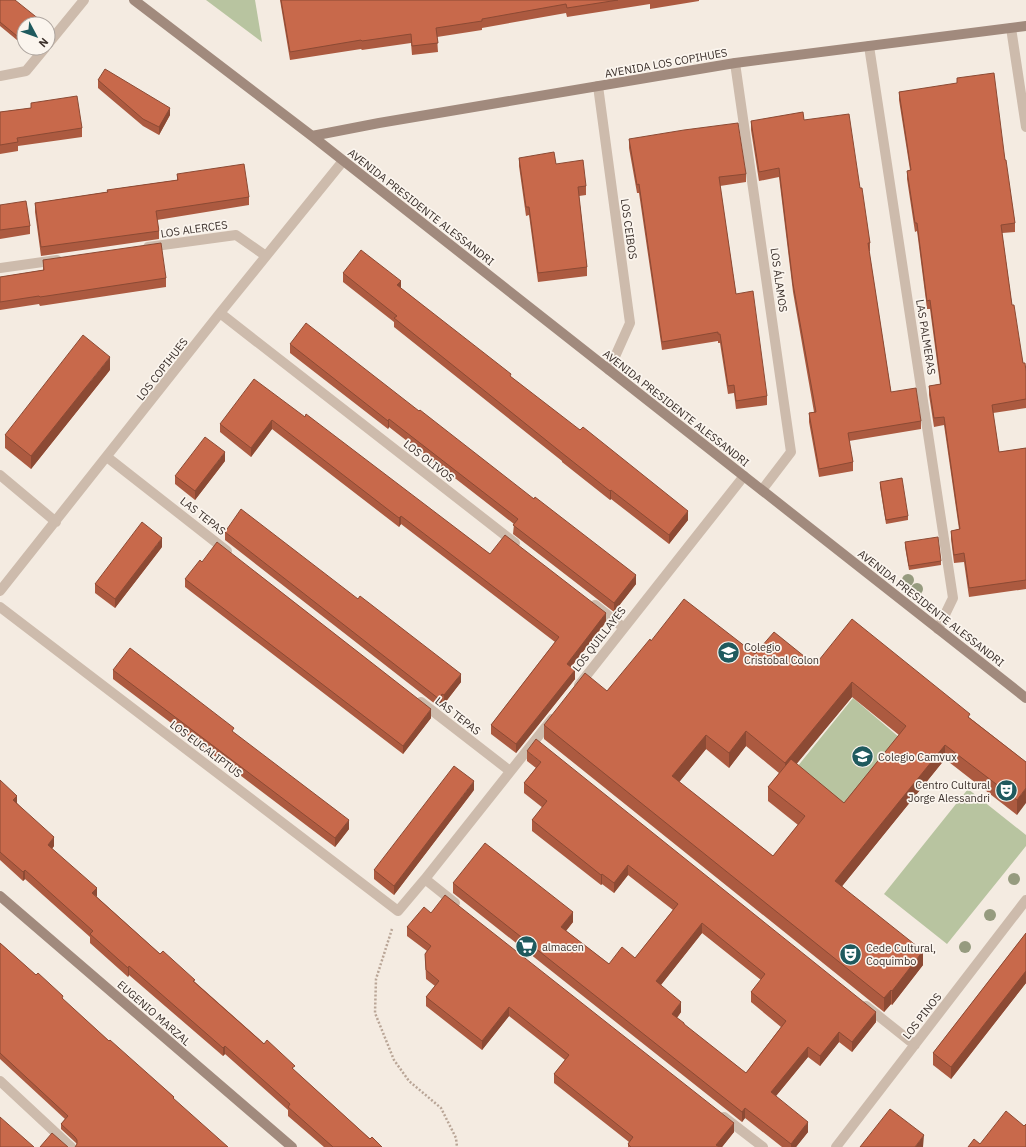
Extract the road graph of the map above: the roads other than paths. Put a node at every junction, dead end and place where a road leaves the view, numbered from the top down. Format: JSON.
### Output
{"nodes":[{"id":1,"x":84,"y":0,"type":"edge"},
{"id":2,"x":134,"y":0,"type":"edge"},
{"id":3,"x":1026,"y":26,"type":"edge"},
{"id":4,"x":1011,"y":28,"type":"junction"},
{"id":5,"x":56,"y":34,"type":"edge"},
{"id":6,"x":869,"y":46,"type":"junction"},
{"id":7,"x":38,"y":56,"type":"edge"},
{"id":8,"x":736,"y":63,"type":"junction"},
{"id":9,"x":0,"y":76,"type":"edge"},
{"id":10,"x":598,"y":86,"type":"junction"},
{"id":11,"x":1026,"y":127,"type":"edge"},
{"id":12,"x":312,"y":136,"type":"junction"},
{"id":13,"x":343,"y":161,"type":"junction"},
{"id":14,"x":142,"y":248,"type":"edge"},
{"id":15,"x":266,"y":256,"type":"junction"},
{"id":16,"x":63,"y":259,"type":"edge"},
{"id":17,"x":0,"y":268,"type":"edge"},
{"id":18,"x":220,"y":313,"type":"junction"},
{"id":19,"x":609,"y":370,"type":"junction"},
{"id":20,"x":107,"y":457,"type":"junction"},
{"id":21,"x":0,"y":475,"type":"edge"},
{"id":22,"x":744,"y":476,"type":"junction"},
{"id":23,"x":762,"y":490,"type":"junction"},
{"id":24,"x":56,"y":522,"type":"junction"},
{"id":25,"x":523,"y":549,"type":"edge"},
{"id":26,"x":233,"y":555,"type":"edge"},
{"id":27,"x":0,"y":591,"type":"edge"},
{"id":28,"x":586,"y":598,"type":"edge"},
{"id":29,"x":0,"y":607,"type":"edge"},
{"id":30,"x":624,"y":628,"type":"junction"},
{"id":31,"x":938,"y":629,"type":"junction"},
{"id":32,"x":574,"y":690,"type":"edge"},
{"id":33,"x":416,"y":698,"type":"edge"},
{"id":34,"x":1026,"y":698,"type":"edge"},
{"id":35,"x":560,"y":709,"type":"edge"},
{"id":36,"x":510,"y":771,"type":"junction"},
{"id":37,"x":425,"y":879,"type":"junction"},
{"id":38,"x":0,"y":896,"type":"edge"},
{"id":39,"x":1026,"y":900,"type":"edge"},
{"id":40,"x":462,"y":909,"type":"edge"},
{"id":41,"x":859,"y":1000,"type":"edge"},
{"id":42,"x":915,"y":1045,"type":"junction"},
{"id":43,"x":0,"y":1081,"type":"edge"},
{"id":44,"x":719,"y":1112,"type":"edge"},
{"id":45,"x":71,"y":1147,"type":"edge"},
{"id":46,"x":292,"y":1147,"type":"edge"},
{"id":47,"x":762,"y":1147,"type":"edge"},
{"id":48,"x":836,"y":1147,"type":"edge"}],
"edges":[{"from":1,"to":5,"type":"street"},
{"from":2,"to":12,"type":"main road","name":"AVENIDA PRESIDENTE ALESSANDRI"},
{"from":3,"to":4,"type":"main road","name":"AVENIDA LOS COPIHUES"},
{"from":4,"to":6,"type":"main road","name":"AVENIDA LOS COPIHUES"},
{"from":4,"to":11,"type":"street"},
{"from":6,"to":8,"type":"main road","name":"AVENIDA LOS COPIHUES"},
{"from":6,"to":31,"type":"street","name":"LAS PALMERAS"},
{"from":7,"to":9,"type":"street"},
{"from":8,"to":10,"type":"main road","name":"AVENIDA LOS COPIHUES"},
{"from":8,"to":23,"type":"street","name":"LOS ÁLAMOS"},
{"from":10,"to":12,"type":"main road","name":"AVENIDA LOS COPIHUES"},
{"from":10,"to":19,"type":"street","name":"LOS CEIBOS"},
{"from":12,"to":13,"type":"main road","name":"AVENIDA PRESIDENTE ALESSANDRI"},
{"from":13,"to":15,"type":"street","name":"LOS COPIHUES"},
{"from":13,"to":19,"type":"main road","name":"AVENIDA PRESIDENTE ALESSANDRI"},
{"from":14,"to":15,"type":"street","name":"LOS ALERCES"},
{"from":15,"to":18,"type":"street","name":"LOS COPIHUES"},
{"from":16,"to":17,"type":"street"},
{"from":18,"to":20,"type":"street","name":"LOS COPIHUES"},
{"from":18,"to":25,"type":"street","name":"LOS OLIVOS"},
{"from":19,"to":22,"type":"main road","name":"AVENIDA PRESIDENTE ALESSANDRI"},
{"from":20,"to":24,"type":"street","name":"LOS COPIHUES"},
{"from":20,"to":26,"type":"street","name":"LAS TEPAS"},
{"from":21,"to":24,"type":"street"},
{"from":22,"to":23,"type":"main road","name":"AVENIDA PRESIDENTE ALESSANDRI"},
{"from":22,"to":30,"type":"street","name":"LOS QUILLAYES"},
{"from":23,"to":31,"type":"main road","name":"AVENIDA PRESIDENTE ALESSANDRI"},
{"from":24,"to":27,"type":"street","name":"LOS COPIHUES"},
{"from":28,"to":30,"type":"street"},
{"from":29,"to":37,"type":"street","name":"LOS EUCALIPTUS"},
{"from":30,"to":32,"type":"street","name":"LOS QUILLAYES"},
{"from":31,"to":34,"type":"main road","name":"AVENIDA PRESIDENTE ALESSANDRI"},
{"from":33,"to":36,"type":"street","name":"LAS TEPAS"},
{"from":35,"to":36,"type":"street"},
{"from":36,"to":37,"type":"street"},
{"from":37,"to":40,"type":"street"},
{"from":38,"to":46,"type":"main road","name":"EUGENIO MARZAL"},
{"from":39,"to":42,"type":"street","name":"LOS PINOS"},
{"from":41,"to":42,"type":"street"},
{"from":42,"to":48,"type":"street","name":"LOS PINOS"},
{"from":43,"to":45,"type":"street"},
{"from":44,"to":47,"type":"street"}]}
